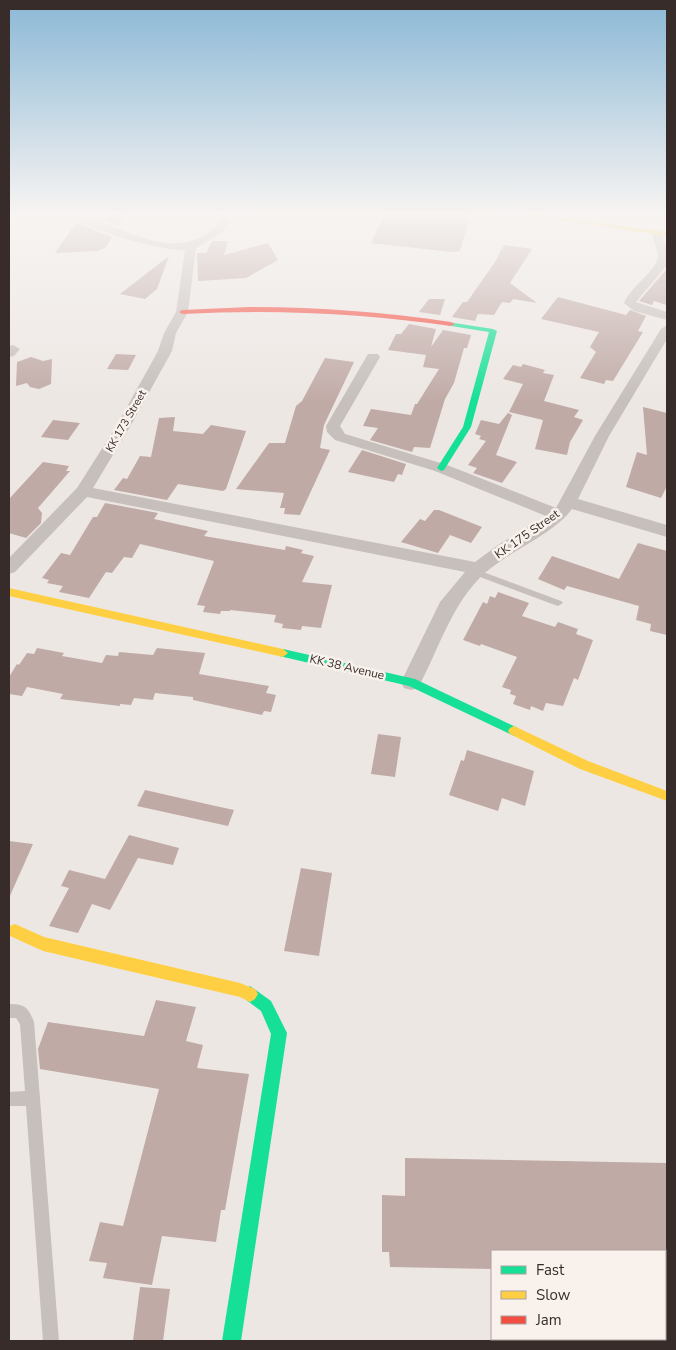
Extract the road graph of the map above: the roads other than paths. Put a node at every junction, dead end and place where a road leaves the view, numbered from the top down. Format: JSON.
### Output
{"nodes":[{"id":1,"x":186,"y":276,"type":"edge"},
{"id":2,"x":652,"y":276,"type":"edge"},
{"id":3,"x":182,"y":312,"type":"junction"},
{"id":4,"x":667,"y":316,"type":"edge"},
{"id":5,"x":667,"y":329,"type":"edge"},
{"id":6,"x":373,"y":356,"type":"dead end"},
{"id":7,"x":441,"y":468,"type":"junction"},
{"id":8,"x":83,"y":491,"type":"junction"},
{"id":9,"x":564,"y":508,"type":"junction"},
{"id":10,"x":667,"y":531,"type":"edge"},
{"id":11,"x":9,"y":568,"type":"edge"},
{"id":12,"x":477,"y":570,"type":"junction"},
{"id":13,"x":9,"y":592,"type":"edge"},
{"id":14,"x":558,"y":603,"type":"dead end"},
{"id":15,"x":410,"y":682,"type":"junction"},
{"id":16,"x":667,"y":796,"type":"edge"},
{"id":17,"x":16,"y":931,"type":"dead end"},
{"id":18,"x":9,"y":1011,"type":"edge"},
{"id":19,"x":33,"y":1098,"type":"junction"},
{"id":20,"x":9,"y":1099,"type":"edge"},
{"id":21,"x":50,"y":1341,"type":"edge"},
{"id":22,"x":231,"y":1341,"type":"edge"}],
"edges":[{"from":1,"to":3,"type":"street","name":"KK 173 Street"},
{"from":2,"to":4,"type":"street"},
{"from":3,"to":7,"type":"street"},
{"from":3,"to":8,"type":"street","name":"KK 173 Street"},
{"from":5,"to":9,"type":"street","name":"KK 175 Street"},
{"from":6,"to":7,"type":"street"},
{"from":7,"to":9,"type":"street"},
{"from":8,"to":11,"type":"street","name":"KK 173 Street"},
{"from":8,"to":12,"type":"street"},
{"from":9,"to":10,"type":"street"},
{"from":9,"to":12,"type":"street","name":"KK 175 Street"},
{"from":12,"to":14,"type":"lane"},
{"from":12,"to":15,"type":"street","name":"KK 175 Street"},
{"from":13,"to":15,"type":"street","name":"KK 38 Avenue"},
{"from":15,"to":16,"type":"street","name":"KK 38 Avenue"},
{"from":17,"to":22,"type":"street"},
{"from":18,"to":19,"type":"lane"},
{"from":19,"to":20,"type":"lane"},
{"from":19,"to":21,"type":"lane"}]}
